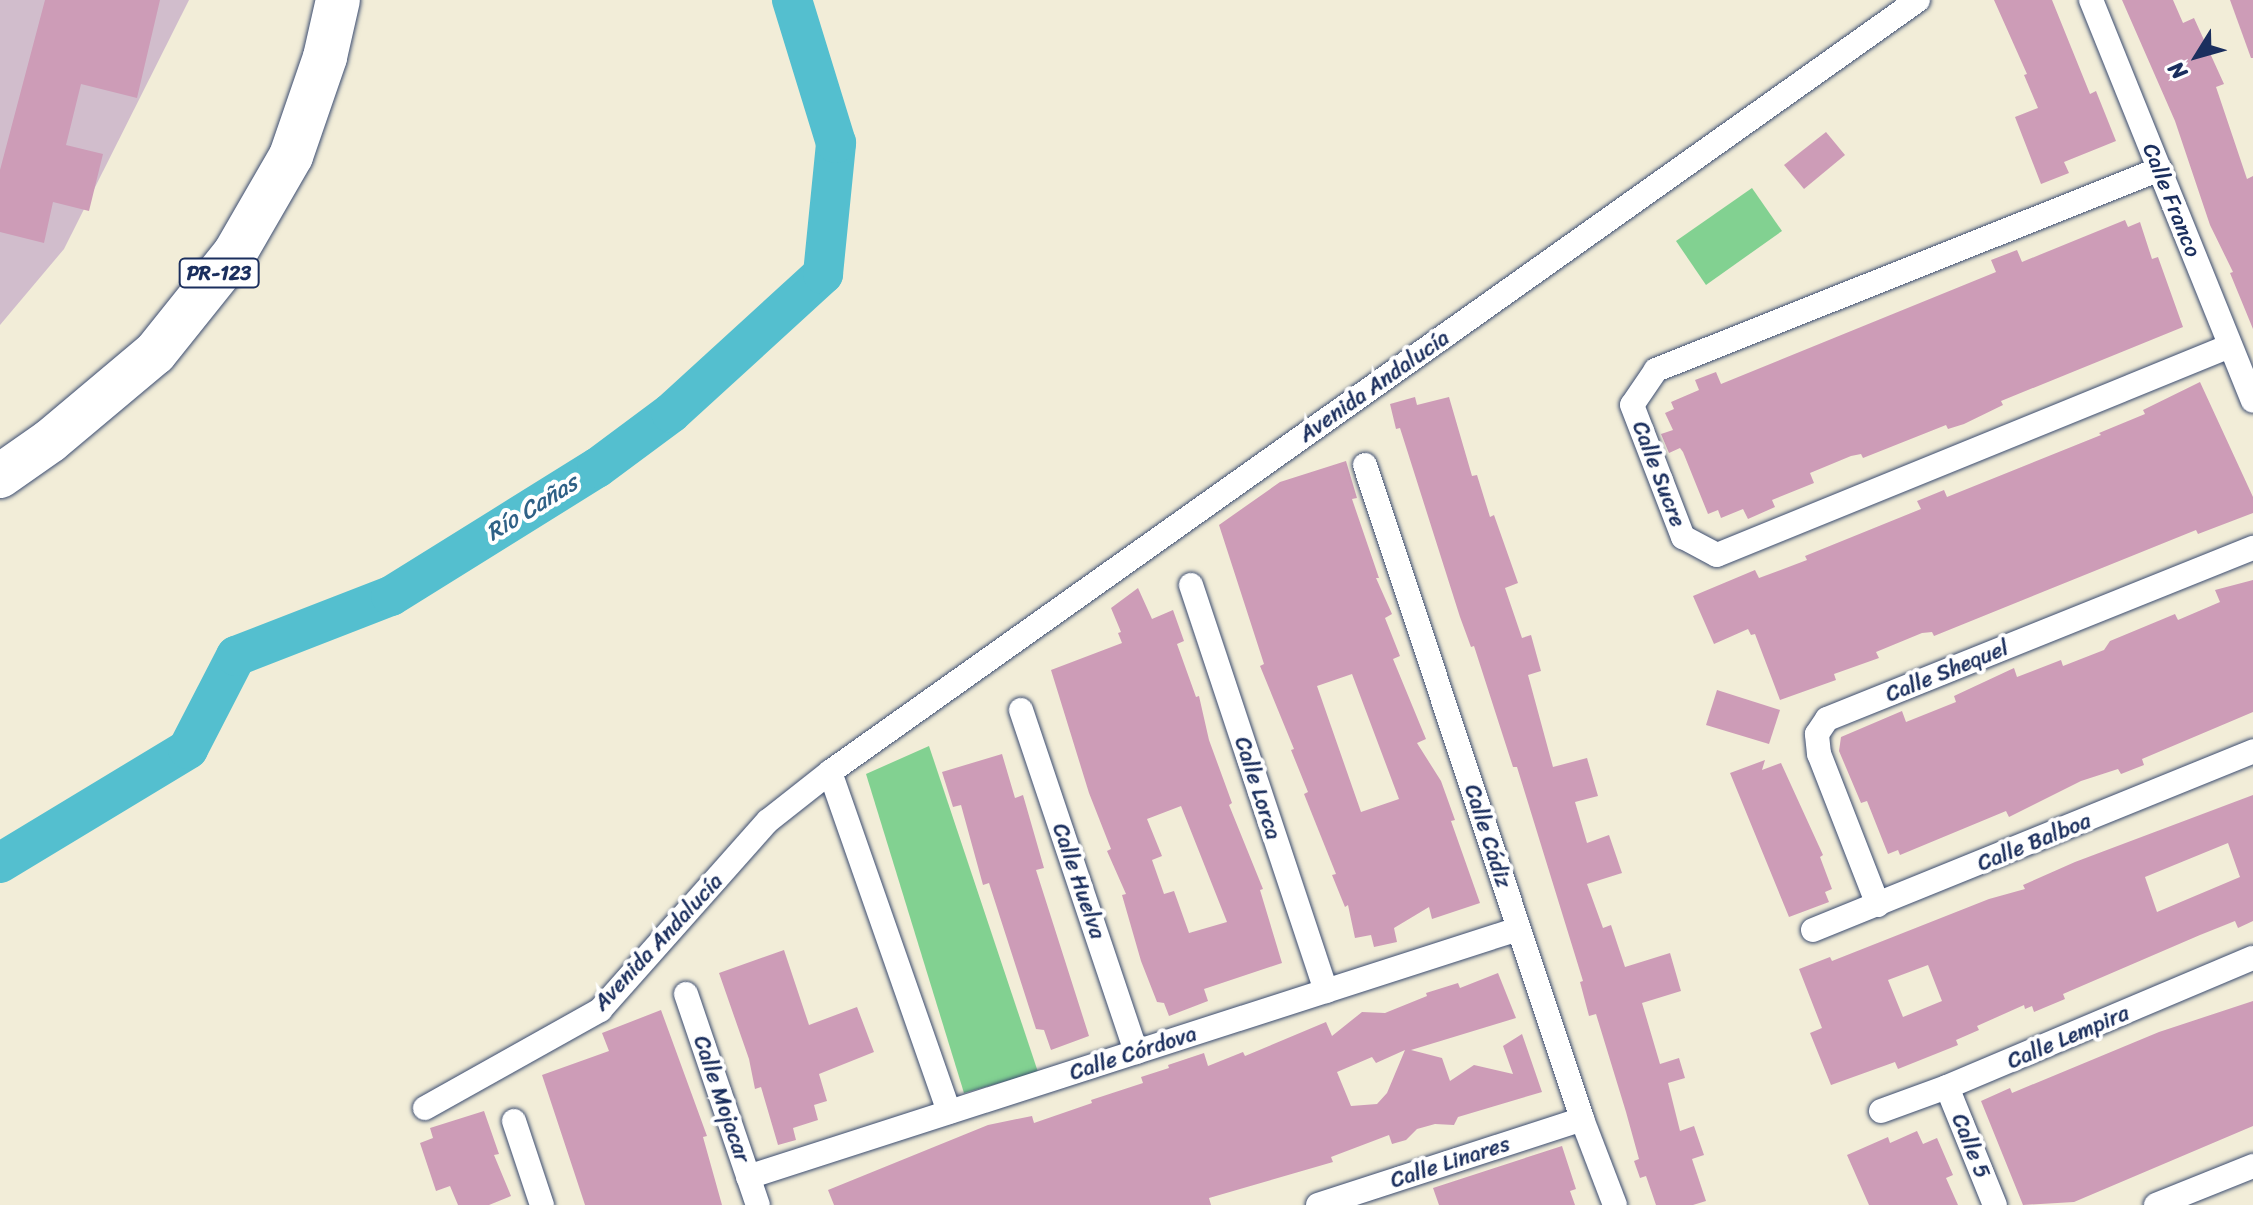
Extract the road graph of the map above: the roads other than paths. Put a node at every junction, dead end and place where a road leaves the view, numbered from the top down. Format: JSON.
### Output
{"nodes":[{"id":1,"x":338,"y":0,"type":"edge"},
{"id":2,"x":1918,"y":0,"type":"edge"},
{"id":3,"x":2091,"y":0,"type":"edge"},
{"id":4,"x":2160,"y":169,"type":"junction"},
{"id":5,"x":2230,"y":346,"type":"junction"},
{"id":6,"x":2253,"y":401,"type":"edge"},
{"id":7,"x":1365,"y":465,"type":"dead end"},
{"id":8,"x":0,"y":476,"type":"edge"},
{"id":9,"x":2253,"y":548,"type":"edge"},
{"id":10,"x":1191,"y":585,"type":"dead end"},
{"id":11,"x":1021,"y":710,"type":"dead end"},
{"id":12,"x":2253,"y":751,"type":"edge"},
{"id":13,"x":830,"y":772,"type":"junction"},
{"id":14,"x":1878,"y":905,"type":"junction"},
{"id":15,"x":1518,"y":929,"type":"junction"},
{"id":16,"x":1813,"y":930,"type":"dead end"},
{"id":17,"x":2253,"y":958,"type":"edge"},
{"id":18,"x":1326,"y":991,"type":"junction"},
{"id":19,"x":686,"y":994,"type":"dead end"},
{"id":20,"x":1136,"y":1052,"type":"junction"},
{"id":21,"x":1947,"y":1087,"type":"junction"},
{"id":22,"x":425,"y":1108,"type":"dead end"},
{"id":23,"x":1881,"y":1111,"type":"dead end"},
{"id":24,"x":949,"y":1112,"type":"junction"},
{"id":25,"x":1582,"y":1119,"type":"junction"},
{"id":26,"x":514,"y":1121,"type":"dead end"},
{"id":27,"x":2253,"y":1166,"type":"edge"},
{"id":28,"x":748,"y":1177,"type":"junction"},
{"id":29,"x":1391,"y":1194,"type":"edge"},
{"id":30,"x":542,"y":1205,"type":"edge"},
{"id":31,"x":758,"y":1205,"type":"edge"},
{"id":32,"x":1318,"y":1205,"type":"edge"},
{"id":33,"x":1615,"y":1205,"type":"edge"},
{"id":34,"x":1995,"y":1205,"type":"edge"},
{"id":35,"x":2156,"y":1205,"type":"edge"}],
"edges":[{"from":1,"to":8,"type":"highway","number":"PR-123"},
{"from":2,"to":13,"type":"street","name":"Avenida Andalucía"},
{"from":3,"to":4,"type":"street","name":"Calle Franco"},
{"from":4,"to":5,"type":"street","name":"Calle Franco"},
{"from":4,"to":5,"type":"street","name":"Calle Sucre"},
{"from":5,"to":6,"type":"street","name":"Calle Franco"},
{"from":7,"to":15,"type":"street","name":"Calle Cádiz"},
{"from":9,"to":14,"type":"street","name":"Calle Shequel"},
{"from":10,"to":18,"type":"street","name":"Calle Lorca"},
{"from":11,"to":20,"type":"street","name":"Calle Huelva"},
{"from":12,"to":14,"type":"street","name":"Calle Balboa"},
{"from":13,"to":22,"type":"street","name":"Avenida Andalucía"},
{"from":13,"to":24,"type":"street"},
{"from":14,"to":16,"type":"street","name":"Calle Balboa"},
{"from":15,"to":18,"type":"street","name":"Calle Córdova"},
{"from":15,"to":25,"type":"street","name":"Calle Cádiz"},
{"from":17,"to":21,"type":"street","name":"Calle Lempira"},
{"from":18,"to":20,"type":"street","name":"Calle Córdova"},
{"from":19,"to":28,"type":"street","name":"Calle Mojacar"},
{"from":20,"to":24,"type":"street","name":"Calle Córdova"},
{"from":21,"to":23,"type":"street","name":"Calle Lempira"},
{"from":21,"to":34,"type":"street","name":"Calle 5"},
{"from":24,"to":28,"type":"street","name":"Calle Córdova"},
{"from":25,"to":29,"type":"street","name":"Calle Linares"},
{"from":25,"to":33,"type":"street","name":"Calle Cádiz"},
{"from":26,"to":30,"type":"street"},
{"from":27,"to":35,"type":"street"},
{"from":28,"to":31,"type":"street","name":"Calle Mojacar"},
{"from":29,"to":32,"type":"street","name":"Calle Linares"}]}
